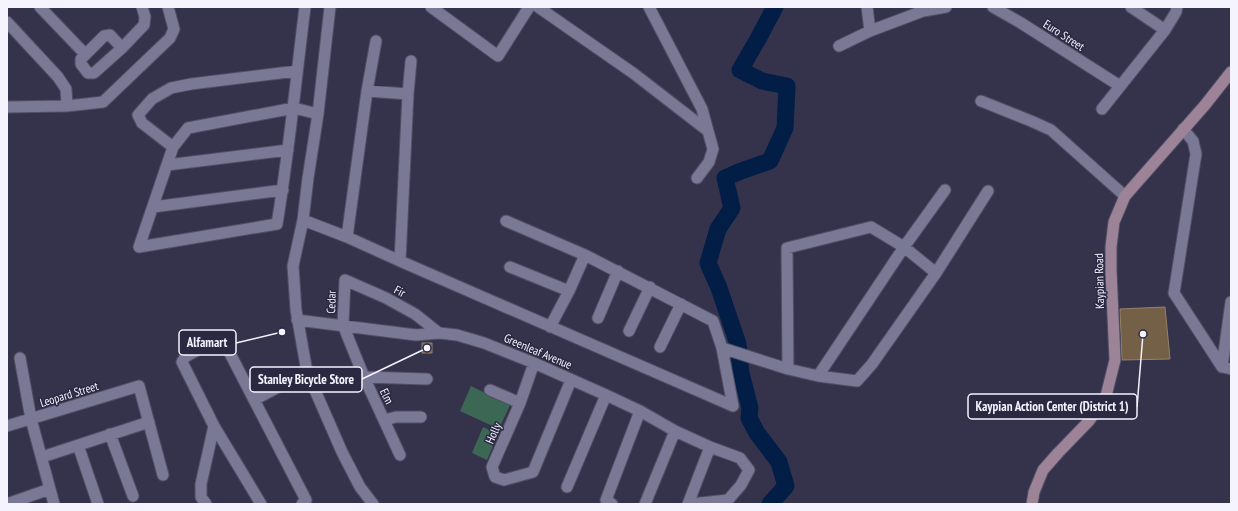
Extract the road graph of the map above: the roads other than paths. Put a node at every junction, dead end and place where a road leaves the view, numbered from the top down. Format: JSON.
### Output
{"nodes":[{"id":1,"x":40,"y":7,"type":"edge"},
{"id":2,"x":142,"y":7,"type":"edge"},
{"id":3,"x":168,"y":7,"type":"edge"},
{"id":4,"x":305,"y":7,"type":"edge"},
{"id":5,"x":330,"y":7,"type":"edge"},
{"id":6,"x":431,"y":7,"type":"edge"},
{"id":7,"x":529,"y":7,"type":"edge"},
{"id":8,"x":538,"y":7,"type":"edge"},
{"id":9,"x":649,"y":7,"type":"edge"},
{"id":10,"x":867,"y":7,"type":"edge"},
{"id":11,"x":946,"y":7,"type":"edge"},
{"id":12,"x":993,"y":7,"type":"edge"},
{"id":13,"x":1131,"y":7,"type":"edge"},
{"id":14,"x":1177,"y":7,"type":"edge"},
{"id":15,"x":7,"y":22,"type":"edge"},
{"id":16,"x":1165,"y":30,"type":"junction"},
{"id":17,"x":870,"y":31,"type":"junction"},
{"id":18,"x":376,"y":41,"type":"dead end"},
{"id":19,"x":840,"y":46,"type":"dead end"},
{"id":20,"x":122,"y":48,"type":"junction"},
{"id":21,"x":86,"y":54,"type":"junction"},
{"id":22,"x":411,"y":61,"type":"dead end"},
{"id":23,"x":297,"y":71,"type":"junction"},
{"id":24,"x":1231,"y":72,"type":"edge"},
{"id":25,"x":1120,"y":86,"type":"junction"},
{"id":26,"x":367,"y":91,"type":"junction"},
{"id":27,"x":408,"y":94,"type":"junction"},
{"id":28,"x":981,"y":100,"type":"dead end"},
{"id":29,"x":67,"y":106,"type":"junction"},
{"id":30,"x":7,"y":107,"type":"edge"},
{"id":31,"x":294,"y":108,"type":"junction"},
{"id":32,"x":1102,"y":109,"type":"dead end"},
{"id":33,"x":318,"y":114,"type":"junction"},
{"id":34,"x":1183,"y":129,"type":"junction"},
{"id":35,"x":708,"y":131,"type":"junction"},
{"id":36,"x":173,"y":147,"type":"junction"},
{"id":37,"x":288,"y":150,"type":"junction"},
{"id":38,"x":167,"y":165,"type":"junction"},
{"id":39,"x":697,"y":178,"type":"dead end"},
{"id":40,"x":283,"y":190,"type":"junction"},
{"id":41,"x":945,"y":190,"type":"dead end"},
{"id":42,"x":988,"y":190,"type":"dead end"},
{"id":43,"x":1125,"y":196,"type":"junction"},
{"id":44,"x":152,"y":206,"type":"junction"},
{"id":45,"x":303,"y":220,"type":"junction"},
{"id":46,"x":506,"y":221,"type":"dead end"},
{"id":47,"x":347,"y":237,"type":"junction"},
{"id":48,"x":904,"y":247,"type":"junction"},
{"id":49,"x":586,"y":255,"type":"junction"},
{"id":50,"x":400,"y":261,"type":"junction"},
{"id":51,"x":510,"y":267,"type":"dead end"},
{"id":52,"x":618,"y":271,"type":"junction"},
{"id":53,"x":936,"y":273,"type":"junction"},
{"id":54,"x":345,"y":280,"type":"joint"},
{"id":55,"x":650,"y":287,"type":"junction"},
{"id":56,"x":569,"y":291,"type":"junction"},
{"id":57,"x":1231,"y":302,"type":"edge"},
{"id":58,"x":681,"y":304,"type":"junction"},
{"id":59,"x":598,"y":318,"type":"dead end"},
{"id":60,"x":297,"y":320,"type":"junction"},
{"id":61,"x":343,"y":325,"type":"junction"},
{"id":62,"x":550,"y":327,"type":"junction"},
{"id":63,"x":629,"y":332,"type":"dead end"},
{"id":64,"x":440,"y":333,"type":"junction"},
{"id":65,"x":660,"y":347,"type":"dead end"},
{"id":66,"x":725,"y":350,"type":"junction"},
{"id":67,"x":20,"y":358,"type":"dead end"},
{"id":68,"x":534,"y":363,"type":"junction"},
{"id":69,"x":1227,"y":368,"type":"edge"},
{"id":70,"x":788,"y":370,"type":"junction"},
{"id":71,"x":307,"y":372,"type":"junction"},
{"id":72,"x":818,"y":376,"type":"junction"},
{"id":73,"x":364,"y":377,"type":"junction"},
{"id":74,"x":426,"y":379,"type":"dead end"},
{"id":75,"x":571,"y":380,"type":"junction"},
{"id":76,"x":490,"y":390,"type":"dead end"},
{"id":77,"x":606,"y":395,"type":"junction"},
{"id":78,"x":254,"y":400,"type":"junction"},
{"id":79,"x":520,"y":403,"type":"junction"},
{"id":80,"x":640,"y":411,"type":"junction"},
{"id":81,"x":422,"y":417,"type":"dead end"},
{"id":82,"x":31,"y":419,"type":"junction"},
{"id":83,"x":385,"y":420,"type":"junction"},
{"id":84,"x":149,"y":422,"type":"junction"},
{"id":85,"x":7,"y":426,"type":"edge"},
{"id":86,"x":214,"y":426,"type":"junction"},
{"id":87,"x":675,"y":431,"type":"junction"},
{"id":88,"x":110,"y":434,"type":"junction"},
{"id":89,"x":78,"y":445,"type":"junction"},
{"id":90,"x":710,"y":447,"type":"junction"},
{"id":91,"x":400,"y":455,"type":"dead end"},
{"id":92,"x":42,"y":457,"type":"junction"},
{"id":93,"x":163,"y":474,"type":"dead end"},
{"id":94,"x":568,"y":487,"type":"dead end"},
{"id":95,"x":50,"y":489,"type":"junction"},
{"id":96,"x":133,"y":496,"type":"dead end"},
{"id":97,"x":371,"y":503,"type":"edge"},
{"id":98,"x":7,"y":504,"type":"edge"},
{"id":99,"x":54,"y":504,"type":"edge"},
{"id":100,"x":98,"y":504,"type":"edge"},
{"id":101,"x":206,"y":504,"type":"edge"},
{"id":102,"x":261,"y":504,"type":"edge"},
{"id":103,"x":302,"y":504,"type":"edge"},
{"id":104,"x":612,"y":504,"type":"edge"},
{"id":105,"x":646,"y":504,"type":"edge"},
{"id":106,"x":690,"y":504,"type":"edge"},
{"id":107,"x":1032,"y":504,"type":"edge"}],
"edges":[{"from":1,"to":21,"type":"street"},
{"from":2,"to":20,"type":"street"},
{"from":3,"to":29,"type":"street"},
{"from":4,"to":23,"type":"street"},
{"from":5,"to":33,"type":"street"},
{"from":6,"to":7,"type":"street"},
{"from":8,"to":35,"type":"street"},
{"from":9,"to":35,"type":"street"},
{"from":10,"to":17,"type":"street"},
{"from":11,"to":17,"type":"street"},
{"from":12,"to":25,"type":"street","name":"Euro Street"},
{"from":13,"to":16,"type":"street"},
{"from":14,"to":16,"type":"street"},
{"from":15,"to":29,"type":"street"},
{"from":16,"to":25,"type":"street"},
{"from":17,"to":19,"type":"street"},
{"from":18,"to":26,"type":"street"},
{"from":20,"to":21,"type":"street"},
{"from":20,"to":21,"type":"street"},
{"from":22,"to":27,"type":"street"},
{"from":23,"to":31,"type":"street"},
{"from":23,"to":36,"type":"street"},
{"from":24,"to":34,"type":"main road","name":"Kaypian Road"},
{"from":25,"to":32,"type":"street"},
{"from":26,"to":27,"type":"street"},
{"from":26,"to":47,"type":"street"},
{"from":27,"to":50,"type":"street"},
{"from":28,"to":43,"type":"street"},
{"from":29,"to":30,"type":"street"},
{"from":31,"to":33,"type":"street"},
{"from":31,"to":36,"type":"street"},
{"from":31,"to":37,"type":"street"},
{"from":33,"to":45,"type":"street"},
{"from":34,"to":43,"type":"main road","name":"Kaypian Road"},
{"from":34,"to":69,"type":"street"},
{"from":35,"to":39,"type":"street"},
{"from":36,"to":38,"type":"street"},
{"from":37,"to":38,"type":"street"},
{"from":37,"to":40,"type":"street"},
{"from":38,"to":44,"type":"street"},
{"from":40,"to":44,"type":"street"},
{"from":40,"to":44,"type":"street"},
{"from":41,"to":48,"type":"street"},
{"from":42,"to":53,"type":"street"},
{"from":43,"to":107,"type":"main road","name":"Kaypian Road"},
{"from":45,"to":47,"type":"street"},
{"from":45,"to":60,"type":"street"},
{"from":46,"to":49,"type":"street"},
{"from":47,"to":50,"type":"street"},
{"from":48,"to":53,"type":"street"},
{"from":48,"to":70,"type":"street"},
{"from":48,"to":72,"type":"street"},
{"from":49,"to":52,"type":"street"},
{"from":49,"to":56,"type":"street"},
{"from":50,"to":62,"type":"street"},
{"from":51,"to":56,"type":"street"},
{"from":52,"to":55,"type":"street"},
{"from":52,"to":59,"type":"street"},
{"from":53,"to":72,"type":"street"},
{"from":54,"to":61,"type":"street","name":"Cedar"},
{"from":54,"to":64,"type":"street","name":"Fir"},
{"from":55,"to":58,"type":"street"},
{"from":55,"to":63,"type":"street"},
{"from":56,"to":62,"type":"street"},
{"from":57,"to":69,"type":"street"},
{"from":58,"to":65,"type":"street"},
{"from":58,"to":66,"type":"street"},
{"from":60,"to":61,"type":"street","name":"Greenleaf Avenue"},
{"from":60,"to":71,"type":"street"},
{"from":61,"to":64,"type":"street","name":"Greenleaf Avenue"},
{"from":61,"to":73,"type":"street","name":"Elm"},
{"from":62,"to":66,"type":"street"},
{"from":64,"to":68,"type":"street","name":"Greenleaf Avenue"},
{"from":66,"to":70,"type":"street"},
{"from":67,"to":82,"type":"street"},
{"from":68,"to":75,"type":"street","name":"Greenleaf Avenue"},
{"from":68,"to":79,"type":"street","name":"Holly"},
{"from":70,"to":72,"type":"street"},
{"from":71,"to":78,"type":"street"},
{"from":71,"to":97,"type":"street"},
{"from":73,"to":74,"type":"street"},
{"from":73,"to":83,"type":"street","name":"Elm"},
{"from":75,"to":77,"type":"street","name":"Greenleaf Avenue"},
{"from":75,"to":79,"type":"street","name":"Holly"},
{"from":76,"to":79,"type":"street"},
{"from":77,"to":80,"type":"street","name":"Greenleaf Avenue"},
{"from":77,"to":94,"type":"street"},
{"from":78,"to":86,"type":"street"},
{"from":78,"to":103,"type":"street"},
{"from":80,"to":87,"type":"street","name":"Greenleaf Avenue"},
{"from":80,"to":104,"type":"street"},
{"from":81,"to":83,"type":"street"},
{"from":82,"to":84,"type":"street","name":"Leopard Street"},
{"from":82,"to":85,"type":"street","name":"Leopard Street"},
{"from":82,"to":92,"type":"street"},
{"from":83,"to":91,"type":"street","name":"Elm"},
{"from":84,"to":88,"type":"street"},
{"from":84,"to":93,"type":"street"},
{"from":86,"to":101,"type":"street"},
{"from":86,"to":102,"type":"street"},
{"from":87,"to":90,"type":"street","name":"Greenleaf Avenue"},
{"from":87,"to":105,"type":"street"},
{"from":88,"to":89,"type":"street"},
{"from":88,"to":96,"type":"street"},
{"from":89,"to":92,"type":"street"},
{"from":89,"to":100,"type":"street"},
{"from":90,"to":106,"type":"street"},
{"from":90,"to":106,"type":"street","name":"Greenleaf Avenue"},
{"from":92,"to":95,"type":"street"},
{"from":95,"to":98,"type":"street"},
{"from":95,"to":99,"type":"street"}]}
